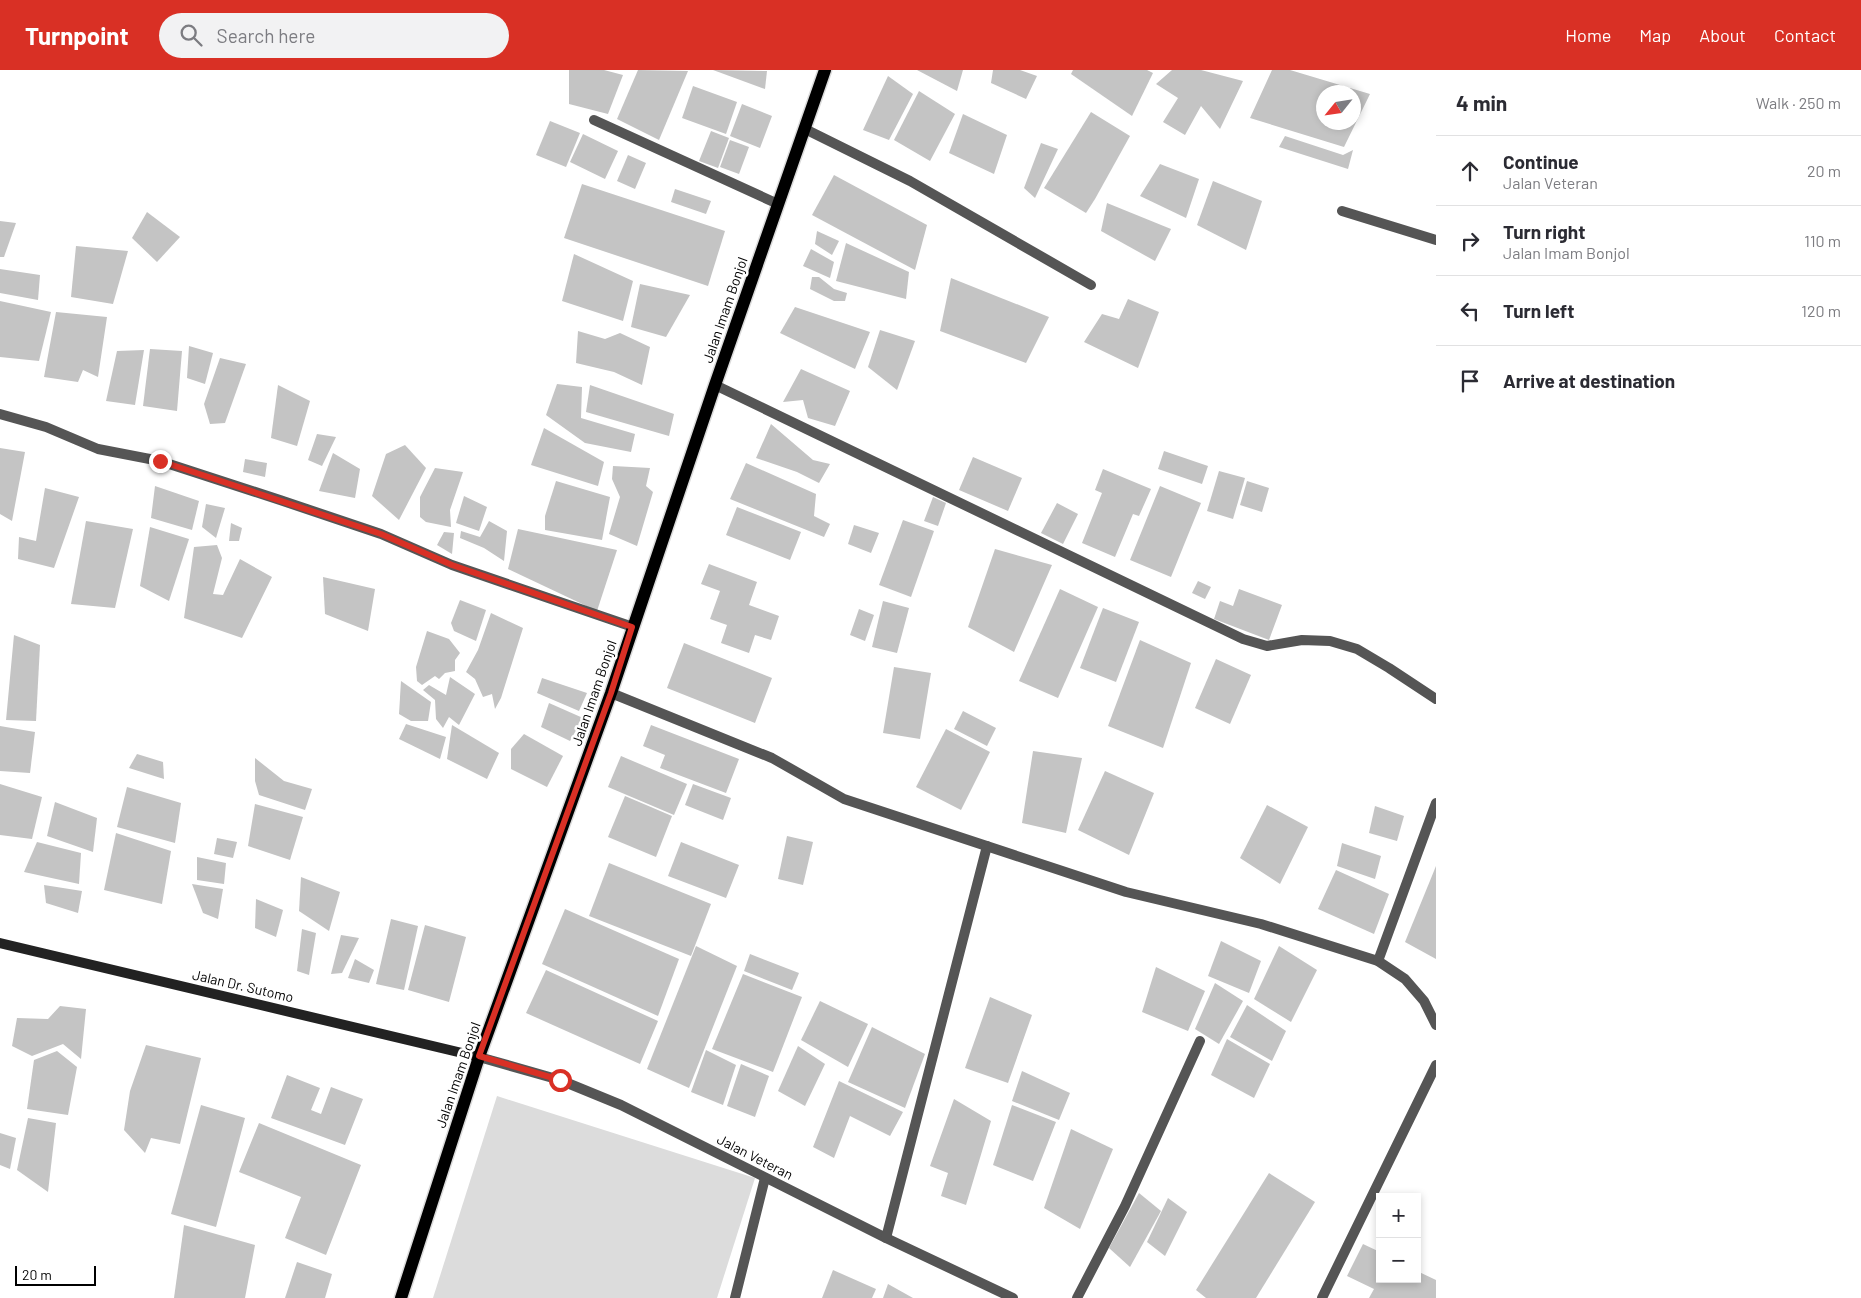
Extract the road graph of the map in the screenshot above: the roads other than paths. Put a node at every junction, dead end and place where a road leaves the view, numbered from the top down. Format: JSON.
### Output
{"nodes":[{"id":1,"x":825,"y":70,"type":"edge"},
{"id":2,"x":594,"y":120,"type":"dead end"},
{"id":3,"x":805,"y":129,"type":"junction"},
{"id":4,"x":778,"y":204,"type":"junction"},
{"id":5,"x":1342,"y":211,"type":"dead end"},
{"id":6,"x":1436,"y":240,"type":"edge"},
{"id":7,"x":1091,"y":285,"type":"dead end"},
{"id":8,"x":715,"y":385,"type":"junction"},
{"id":9,"x":0,"y":414,"type":"edge"},
{"id":10,"x":632,"y":627,"type":"junction"},
{"id":11,"x":611,"y":693,"type":"junction"},
{"id":12,"x":1436,"y":699,"type":"edge"},
{"id":13,"x":1436,"y":803,"type":"edge"},
{"id":14,"x":988,"y":846,"type":"junction"},
{"id":15,"x":0,"y":943,"type":"edge"},
{"id":16,"x":1378,"y":961,"type":"junction"},
{"id":17,"x":1436,"y":1025,"type":"edge"},
{"id":18,"x":1200,"y":1041,"type":"dead end"},
{"id":19,"x":479,"y":1056,"type":"junction"},
{"id":20,"x":1436,"y":1065,"type":"edge"},
{"id":21,"x":766,"y":1178,"type":"junction"},
{"id":22,"x":886,"y":1238,"type":"junction"},
{"id":23,"x":401,"y":1298,"type":"edge"},
{"id":24,"x":735,"y":1298,"type":"edge"},
{"id":25,"x":1013,"y":1298,"type":"edge"},
{"id":26,"x":1077,"y":1298,"type":"edge"},
{"id":27,"x":1322,"y":1298,"type":"edge"}],
"edges":[{"from":1,"to":3,"type":"main road","name":"Jalan Imam Bonjol"},
{"from":2,"to":4,"type":"street"},
{"from":3,"to":4,"type":"main road","name":"Jalan Imam Bonjol"},
{"from":3,"to":7,"type":"street"},
{"from":4,"to":8,"type":"main road","name":"Jalan Imam Bonjol"},
{"from":5,"to":6,"type":"street"},
{"from":8,"to":10,"type":"main road","name":"Jalan Imam Bonjol"},
{"from":8,"to":12,"type":"street"},
{"from":9,"to":10,"type":"street"},
{"from":10,"to":11,"type":"main road","name":"Jalan Imam Bonjol"},
{"from":11,"to":14,"type":"street"},
{"from":11,"to":19,"type":"main road","name":"Jalan Imam Bonjol"},
{"from":13,"to":16,"type":"street"},
{"from":14,"to":16,"type":"street"},
{"from":14,"to":22,"type":"street"},
{"from":15,"to":19,"type":"street","name":"Jalan Dr. Sutomo"},
{"from":16,"to":17,"type":"street"},
{"from":18,"to":26,"type":"street"},
{"from":19,"to":21,"type":"street","name":"Jalan Veteran"},
{"from":19,"to":23,"type":"main road","name":"Jalan Imam Bonjol"},
{"from":20,"to":27,"type":"street"},
{"from":21,"to":22,"type":"street","name":"Jalan Veteran"},
{"from":21,"to":24,"type":"street"},
{"from":22,"to":25,"type":"street","name":"Jalan Veteran"}]}
